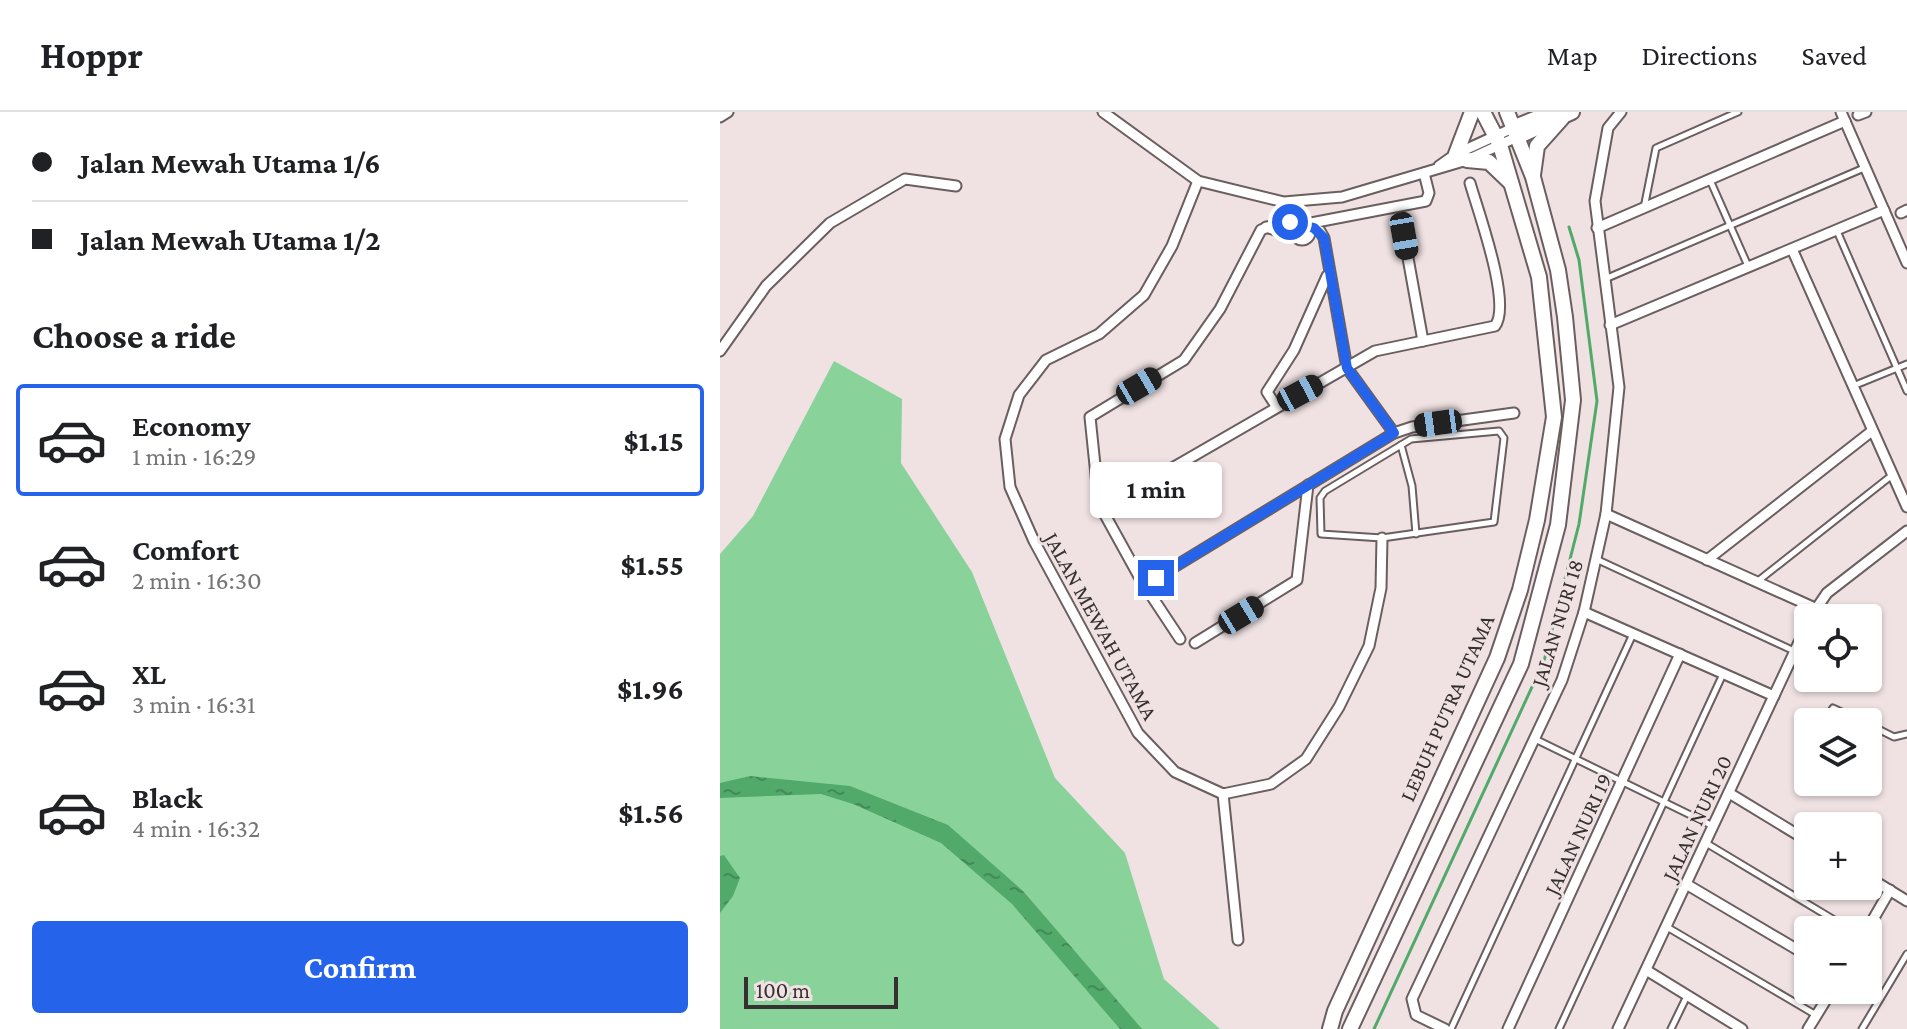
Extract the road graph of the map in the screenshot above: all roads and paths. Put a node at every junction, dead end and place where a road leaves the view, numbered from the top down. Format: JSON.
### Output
{"nodes":[{"id":1,"x":728,"y":112,"type":"edge"},
{"id":2,"x":1103,"y":112,"type":"edge"},
{"id":3,"x":1472,"y":112,"type":"edge"},
{"id":4,"x":1483,"y":112,"type":"edge"},
{"id":5,"x":1507,"y":112,"type":"edge"},
{"id":6,"x":1621,"y":112,"type":"edge"},
{"id":7,"x":1738,"y":112,"type":"edge"},
{"id":8,"x":1562,"y":114,"type":"edge"},
{"id":9,"x":720,"y":117,"type":"edge"},
{"id":10,"x":1843,"y":117,"type":"edge"},
{"id":11,"x":1516,"y":132,"type":"junction"},
{"id":12,"x":1498,"y":140,"type":"junction"},
{"id":13,"x":1461,"y":157,"type":"junction"},
{"id":14,"x":1865,"y":168,"type":"junction"},
{"id":15,"x":1428,"y":172,"type":"junction"},
{"id":16,"x":1533,"y":177,"type":"junction"},
{"id":17,"x":1710,"y":179,"type":"junction"},
{"id":18,"x":1198,"y":181,"type":"junction"},
{"id":19,"x":1470,"y":183,"type":"dead end"},
{"id":20,"x":1511,"y":183,"type":"junction"},
{"id":21,"x":956,"y":186,"type":"dead end"},
{"id":22,"x":1644,"y":208,"type":"junction"},
{"id":23,"x":1884,"y":210,"type":"junction"},
{"id":24,"x":1306,"y":225,"type":"junction"},
{"id":25,"x":1729,"y":225,"type":"junction"},
{"id":26,"x":1266,"y":227,"type":"junction"},
{"id":27,"x":1597,"y":228,"type":"junction"},
{"id":28,"x":1837,"y":230,"type":"junction"},
{"id":29,"x":1404,"y":236,"type":"dead end"},
{"id":30,"x":1300,"y":238,"type":"junction"},
{"id":31,"x":1324,"y":249,"type":"junction"},
{"id":32,"x":1792,"y":249,"type":"junction"},
{"id":33,"x":1907,"y":263,"type":"edge"},
{"id":34,"x":1748,"y":268,"type":"junction"},
{"id":35,"x":1329,"y":273,"type":"junction"},
{"id":36,"x":1604,"y":280,"type":"junction"},
{"id":37,"x":1610,"y":325,"type":"junction"},
{"id":38,"x":1423,"y":341,"type":"junction"},
{"id":39,"x":722,"y":344,"type":"edge"},
{"id":40,"x":1907,"y":364,"type":"edge"},
{"id":41,"x":1347,"y":368,"type":"junction"},
{"id":42,"x":1897,"y":368,"type":"junction"},
{"id":43,"x":1853,"y":386,"type":"junction"},
{"id":44,"x":1907,"y":391,"type":"edge"},
{"id":45,"x":1276,"y":406,"type":"junction"},
{"id":46,"x":1514,"y":413,"type":"dead end"},
{"id":47,"x":1872,"y":431,"type":"junction"},
{"id":48,"x":1394,"y":433,"type":"junction"},
{"id":49,"x":1401,"y":445,"type":"junction"},
{"id":50,"x":1892,"y":475,"type":"junction"},
{"id":51,"x":1308,"y":485,"type":"junction"},
{"id":52,"x":1124,"y":496,"type":"dead end"},
{"id":53,"x":1907,"y":507,"type":"edge"},
{"id":54,"x":1606,"y":514,"type":"junction"},
{"id":55,"x":1907,"y":531,"type":"edge"},
{"id":56,"x":1416,"y":534,"type":"junction"},
{"id":57,"x":1382,"y":538,"type":"junction"},
{"id":58,"x":1596,"y":559,"type":"junction"},
{"id":59,"x":1707,"y":560,"type":"junction"},
{"id":60,"x":1156,"y":578,"type":"dead end"},
{"id":61,"x":1756,"y":582,"type":"junction"},
{"id":62,"x":1819,"y":604,"type":"edge"},
{"id":63,"x":1794,"y":605,"type":"edge"},
{"id":64,"x":1584,"y":612,"type":"junction"},
{"id":65,"x":1633,"y":634,"type":"junction"},
{"id":66,"x":1180,"y":639,"type":"dead end"},
{"id":67,"x":1195,"y":643,"type":"dead end"},
{"id":68,"x":1794,"y":651,"type":"edge"},
{"id":69,"x":1794,"y":653,"type":"edge"},
{"id":70,"x":1680,"y":654,"type":"junction"},
{"id":71,"x":1724,"y":674,"type":"junction"},
{"id":72,"x":1774,"y":696,"type":"junction"},
{"id":73,"x":1882,"y":731,"type":"edge"},
{"id":74,"x":1907,"y":734,"type":"edge"},
{"id":75,"x":1534,"y":739,"type":"junction"},
{"id":76,"x":1576,"y":758,"type":"junction"},
{"id":77,"x":1622,"y":780,"type":"junction"},
{"id":78,"x":1729,"y":793,"type":"junction"},
{"id":79,"x":1223,"y":794,"type":"junction"},
{"id":80,"x":1665,"y":800,"type":"junction"},
{"id":81,"x":1713,"y":826,"type":"junction"},
{"id":82,"x":1794,"y":832,"type":"edge"},
{"id":83,"x":1705,"y":843,"type":"junction"},
{"id":84,"x":1686,"y":884,"type":"junction"},
{"id":85,"x":1882,"y":885,"type":"edge"},
{"id":86,"x":1890,"y":890,"type":"junction"},
{"id":87,"x":1907,"y":901,"type":"edge"},
{"id":88,"x":1828,"y":916,"type":"edge"},
{"id":89,"x":1875,"y":916,"type":"edge"},
{"id":90,"x":1666,"y":927,"type":"junction"},
{"id":91,"x":1238,"y":940,"type":"dead end"},
{"id":92,"x":1794,"y":948,"type":"edge"},
{"id":93,"x":1907,"y":954,"type":"edge"},
{"id":94,"x":1646,"y":970,"type":"junction"},
{"id":95,"x":1687,"y":996,"type":"junction"},
{"id":96,"x":1823,"y":1004,"type":"edge"},
{"id":97,"x":1816,"y":1015,"type":"junction"},
{"id":98,"x":1727,"y":1025,"type":"edge"},
{"id":99,"x":1353,"y":1028,"type":"edge"},
{"id":100,"x":1330,"y":1029,"type":"edge"},
{"id":101,"x":1445,"y":1029,"type":"edge"},
{"id":102,"x":1451,"y":1029,"type":"edge"},
{"id":103,"x":1508,"y":1029,"type":"edge"},
{"id":104,"x":1559,"y":1029,"type":"edge"},
{"id":105,"x":1618,"y":1029,"type":"edge"},
{"id":106,"x":1671,"y":1029,"type":"edge"},
{"id":107,"x":1742,"y":1029,"type":"edge"},
{"id":108,"x":1808,"y":1029,"type":"edge"},
{"id":109,"x":1862,"y":1029,"type":"edge"}],
"edges":[{"from":1,"to":9,"type":"street"},
{"from":2,"to":18,"type":"street"},
{"from":3,"to":13,"type":"main road"},
{"from":4,"to":12,"type":"main road","name":"LEBUH PUTRA UTAMA"},
{"from":5,"to":11,"type":"main road","name":"LEBUH PUTRA UTAMA"},
{"from":6,"to":27,"type":"street","name":"JALAN NURI 18"},
{"from":7,"to":22,"type":"lane"},
{"from":8,"to":11,"type":"main road"},
{"from":8,"to":16,"type":"main road"},
{"from":10,"to":14,"type":"street"},
{"from":10,"to":17,"type":"street"},
{"from":11,"to":12,"type":"street"},
{"from":11,"to":16,"type":"main road","name":"LEBUH PUTRA UTAMA"},
{"from":12,"to":13,"type":"street"},
{"from":12,"to":20,"type":"main road","name":"LEBUH PUTRA UTAMA"},
{"from":13,"to":15,"type":"street"},
{"from":13,"to":20,"type":"main road"},
{"from":14,"to":23,"type":"street"},
{"from":14,"to":25,"type":"lane"},
{"from":15,"to":18,"type":"street"},
{"from":15,"to":24,"type":"street"},
{"from":16,"to":99,"type":"main road","name":"LEBUH PUTRA UTAMA"},
{"from":17,"to":22,"type":"street"},
{"from":17,"to":25,"type":"lane"},
{"from":18,"to":79,"type":"street","name":"JALAN MEWAH UTAMA"},
{"from":19,"to":38,"type":"street"},
{"from":20,"to":100,"type":"main road","name":"LEBUH PUTRA UTAMA"},
{"from":21,"to":39,"type":"street"},
{"from":22,"to":27,"type":"street"},
{"from":23,"to":28,"type":"street"},
{"from":23,"to":33,"type":"street"},
{"from":24,"to":26,"type":"street"},
{"from":24,"to":30,"type":"street"},
{"from":24,"to":31,"type":"street"},
{"from":25,"to":34,"type":"lane"},
{"from":25,"to":36,"type":"lane"},
{"from":26,"to":30,"type":"street"},
{"from":26,"to":66,"type":"street"},
{"from":27,"to":36,"type":"street","name":"JALAN NURI 18"},
{"from":28,"to":32,"type":"street"},
{"from":28,"to":42,"type":"lane"},
{"from":29,"to":38,"type":"street"},
{"from":30,"to":31,"type":"street"},
{"from":31,"to":35,"type":"street"},
{"from":32,"to":34,"type":"street"},
{"from":32,"to":43,"type":"street"},
{"from":34,"to":37,"type":"street"},
{"from":35,"to":41,"type":"street"},
{"from":35,"to":45,"type":"street"},
{"from":36,"to":37,"type":"street","name":"JALAN NURI 18"},
{"from":37,"to":54,"type":"street","name":"JALAN NURI 18"},
{"from":38,"to":41,"type":"street"},
{"from":40,"to":42,"type":"lane"},
{"from":41,"to":45,"type":"street"},
{"from":41,"to":48,"type":"street"},
{"from":42,"to":43,"type":"lane"},
{"from":42,"to":44,"type":"lane"},
{"from":43,"to":47,"type":"street"},
{"from":45,"to":52,"type":"street"},
{"from":46,"to":48,"type":"street"},
{"from":47,"to":50,"type":"street"},
{"from":47,"to":59,"type":"street"},
{"from":48,"to":51,"type":"street"},
{"from":49,"to":56,"type":"lane"},
{"from":49,"to":56,"type":"lane"},
{"from":49,"to":57,"type":"lane"},
{"from":50,"to":53,"type":"street"},
{"from":50,"to":61,"type":"lane"},
{"from":51,"to":60,"type":"street"},
{"from":51,"to":67,"type":"street"},
{"from":54,"to":58,"type":"street","name":"JALAN NURI 18"},
{"from":54,"to":59,"type":"street"},
{"from":55,"to":62,"type":"street"},
{"from":56,"to":57,"type":"lane"},
{"from":57,"to":79,"type":"street"},
{"from":58,"to":64,"type":"street","name":"JALAN NURI 18"},
{"from":58,"to":68,"type":"lane"},
{"from":59,"to":61,"type":"street"},
{"from":61,"to":63,"type":"street"},
{"from":64,"to":65,"type":"street"},
{"from":64,"to":75,"type":"street","name":"JALAN NURI 18"},
{"from":65,"to":70,"type":"street"},
{"from":65,"to":76,"type":"lane"},
{"from":69,"to":72,"type":"street","name":"JALAN NURI 20"},
{"from":70,"to":71,"type":"street"},
{"from":70,"to":77,"type":"street","name":"JALAN NURI 19"},
{"from":71,"to":72,"type":"street"},
{"from":71,"to":80,"type":"lane"},
{"from":72,"to":78,"type":"street","name":"JALAN NURI 20"},
{"from":73,"to":74,"type":"lane"},
{"from":75,"to":76,"type":"lane"},
{"from":75,"to":101,"type":"street","name":"JALAN NURI 18"},
{"from":76,"to":77,"type":"lane"},
{"from":76,"to":102,"type":"lane"},
{"from":77,"to":80,"type":"lane"},
{"from":77,"to":103,"type":"street","name":"JALAN NURI 19"},
{"from":78,"to":81,"type":"street","name":"JALAN NURI 20"},
{"from":78,"to":82,"type":"street"},
{"from":79,"to":91,"type":"street"},
{"from":80,"to":81,"type":"lane"},
{"from":80,"to":104,"type":"lane"},
{"from":81,"to":83,"type":"street","name":"JALAN NURI 20"},
{"from":83,"to":84,"type":"street","name":"JALAN NURI 20"},
{"from":83,"to":88,"type":"lane"},
{"from":84,"to":90,"type":"street","name":"JALAN NURI 20"},
{"from":84,"to":92,"type":"street"},
{"from":85,"to":86,"type":"street"},
{"from":86,"to":87,"type":"street"},
{"from":86,"to":89,"type":"street"},
{"from":90,"to":94,"type":"street","name":"JALAN NURI 20"},
{"from":90,"to":97,"type":"lane"},
{"from":93,"to":109,"type":"lane"},
{"from":94,"to":95,"type":"street"},
{"from":94,"to":105,"type":"street","name":"JALAN NURI 20"},
{"from":95,"to":98,"type":"street"},
{"from":95,"to":106,"type":"lane"},
{"from":96,"to":97,"type":"street"},
{"from":97,"to":108,"type":"street"},
{"from":98,"to":107,"type":"street"}]}
